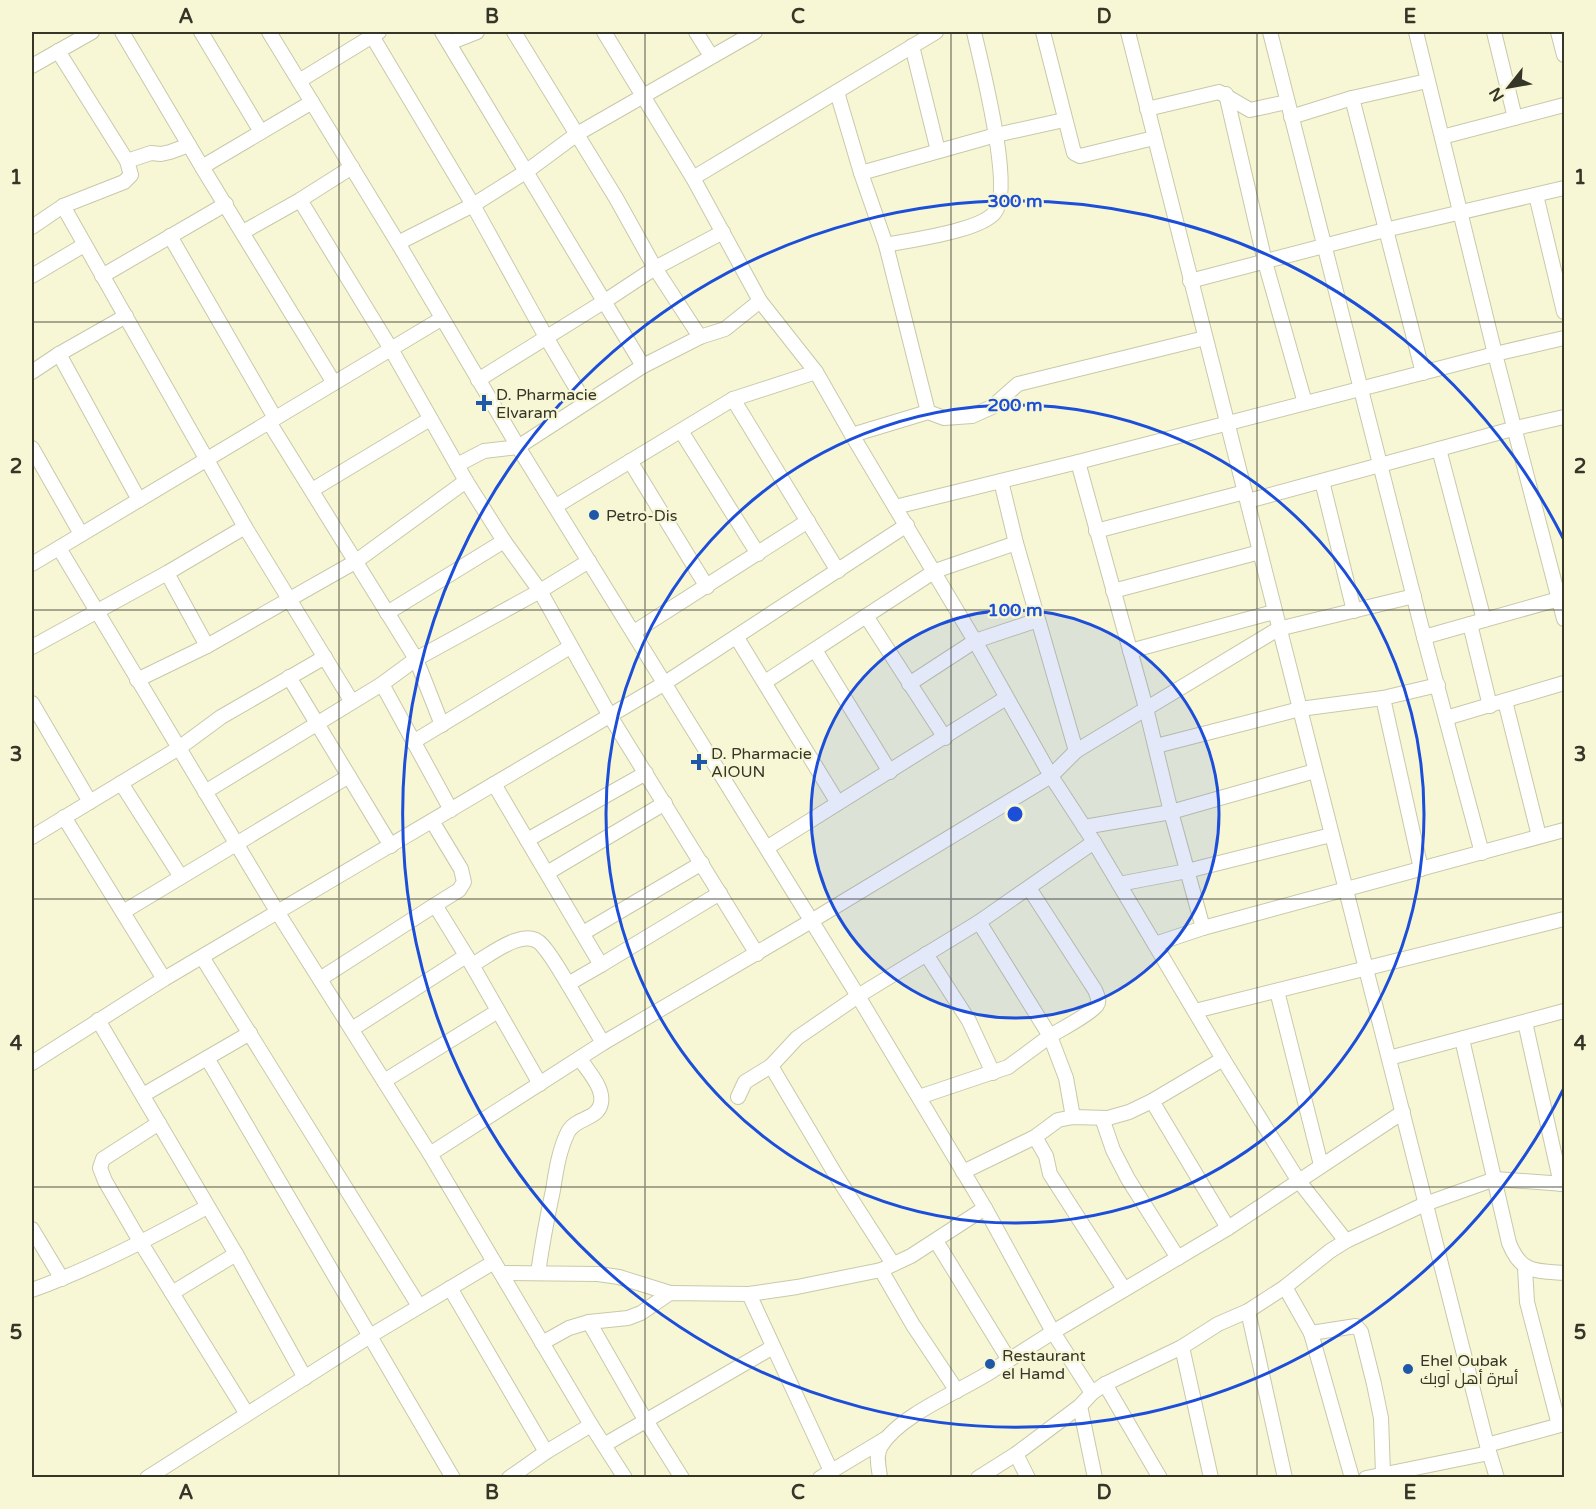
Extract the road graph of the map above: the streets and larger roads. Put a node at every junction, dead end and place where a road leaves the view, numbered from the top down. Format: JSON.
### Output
{"nodes":[{"id":1,"x":92,"y":32,"type":"edge"},
{"id":2,"x":122,"y":32,"type":"edge"},
{"id":3,"x":201,"y":32,"type":"edge"},
{"id":4,"x":269,"y":32,"type":"edge"},
{"id":5,"x":477,"y":32,"type":"edge"},
{"id":6,"x":514,"y":32,"type":"edge"},
{"id":7,"x":604,"y":32,"type":"edge"},
{"id":8,"x":696,"y":32,"type":"edge"},
{"id":9,"x":755,"y":32,"type":"edge"},
{"id":10,"x":974,"y":32,"type":"edge"},
{"id":11,"x":1042,"y":32,"type":"edge"},
{"id":12,"x":1128,"y":32,"type":"edge"},
{"id":13,"x":1270,"y":32,"type":"edge"},
{"id":14,"x":1416,"y":32,"type":"edge"},
{"id":15,"x":1494,"y":32,"type":"edge"},
{"id":16,"x":1558,"y":32,"type":"edge"},
{"id":17,"x":930,"y":33,"type":"edge"},
{"id":18,"x":376,"y":34,"type":"edge"},
{"id":19,"x":446,"y":37,"type":"edge"},
{"id":20,"x":912,"y":46,"type":"junction"},
{"id":21,"x":58,"y":51,"type":"junction"},
{"id":22,"x":1564,"y":55,"type":"edge"},
{"id":23,"x":711,"y":56,"type":"junction"},
{"id":24,"x":32,"y":66,"type":"edge"},
{"id":25,"x":299,"y":81,"type":"junction"},
{"id":26,"x":1427,"y":81,"type":"junction"},
{"id":27,"x":837,"y":92,"type":"junction"},
{"id":28,"x":1226,"y":94,"type":"junction"},
{"id":29,"x":643,"y":96,"type":"junction"},
{"id":30,"x":1352,"y":98,"type":"junction"},
{"id":31,"x":312,"y":102,"type":"junction"},
{"id":32,"x":1287,"y":102,"type":"junction"},
{"id":33,"x":1564,"y":105,"type":"edge"},
{"id":34,"x":1147,"y":109,"type":"junction"},
{"id":35,"x":1291,"y":117,"type":"junction"},
{"id":36,"x":1515,"y":118,"type":"junction"},
{"id":37,"x":1064,"y":120,"type":"junction"},
{"id":38,"x":261,"y":132,"type":"junction"},
{"id":39,"x":578,"y":134,"type":"junction"},
{"id":40,"x":996,"y":135,"type":"junction"},
{"id":41,"x":1442,"y":137,"type":"junction"},
{"id":42,"x":1155,"y":138,"type":"junction"},
{"id":43,"x":189,"y":144,"type":"junction"},
{"id":44,"x":938,"y":151,"type":"junction"},
{"id":45,"x":127,"y":161,"type":"junction"},
{"id":46,"x":202,"y":167,"type":"junction"},
{"id":47,"x":352,"y":167,"type":"junction"},
{"id":48,"x":527,"y":171,"type":"junction"},
{"id":49,"x":861,"y":173,"type":"junction"},
{"id":50,"x":693,"y":178,"type":"junction"},
{"id":51,"x":1564,"y":189,"type":"edge"},
{"id":52,"x":1536,"y":195,"type":"junction"},
{"id":53,"x":300,"y":200,"type":"junction"},
{"id":54,"x":226,"y":204,"type":"junction"},
{"id":55,"x":473,"y":205,"type":"junction"},
{"id":56,"x":63,"y":206,"type":"junction"},
{"id":57,"x":1461,"y":213,"type":"junction"},
{"id":58,"x":32,"y":226,"type":"edge"},
{"id":59,"x":1385,"y":230,"type":"junction"},
{"id":60,"x":243,"y":232,"type":"junction"},
{"id":61,"x":723,"y":232,"type":"junction"},
{"id":62,"x":170,"y":236,"type":"junction"},
{"id":63,"x":398,"y":243,"type":"junction"},
{"id":64,"x":84,"y":244,"type":"junction"},
{"id":65,"x":886,"y":245,"type":"junction"},
{"id":66,"x":1326,"y":246,"type":"junction"},
{"id":67,"x":1265,"y":262,"type":"junction"},
{"id":68,"x":655,"y":268,"type":"junction"},
{"id":69,"x":32,"y":276,"type":"edge"},
{"id":70,"x":102,"y":276,"type":"junction"},
{"id":71,"x":1190,"y":281,"type":"junction"},
{"id":72,"x":605,"y":301,"type":"junction"},
{"id":73,"x":760,"y":301,"type":"junction"},
{"id":74,"x":1564,"y":312,"type":"edge"},
{"id":75,"x":126,"y":316,"type":"junction"},
{"id":76,"x":441,"y":319,"type":"junction"},
{"id":77,"x":700,"y":337,"type":"junction"},
{"id":78,"x":546,"y":338,"type":"junction"},
{"id":79,"x":1205,"y":338,"type":"junction"},
{"id":80,"x":1564,"y":338,"type":"edge"},
{"id":81,"x":391,"y":349,"type":"junction"},
{"id":82,"x":59,"y":354,"type":"junction"},
{"id":83,"x":1495,"y":354,"type":"junction"},
{"id":84,"x":643,"y":366,"type":"junction"},
{"id":85,"x":32,"y":372,"type":"edge"},
{"id":86,"x":816,"y":372,"type":"junction"},
{"id":87,"x":1423,"y":373,"type":"junction"},
{"id":88,"x":478,"y":380,"type":"junction"},
{"id":89,"x":333,"y":384,"type":"junction"},
{"id":90,"x":1361,"y":389,"type":"junction"},
{"id":91,"x":733,"y":399,"type":"junction"},
{"id":92,"x":585,"y":403,"type":"junction"},
{"id":93,"x":1305,"y":403,"type":"junction"},
{"id":94,"x":928,"y":412,"type":"junction"},
{"id":95,"x":1564,"y":417,"type":"edge"},
{"id":96,"x":430,"y":419,"type":"junction"},
{"id":97,"x":272,"y":420,"type":"junction"},
{"id":98,"x":1226,"y":423,"type":"junction"},
{"id":99,"x":1516,"y":428,"type":"junction"},
{"id":100,"x":681,"y":431,"type":"junction"},
{"id":101,"x":852,"y":435,"type":"junction"},
{"id":102,"x":518,"y":447,"type":"junction"},
{"id":103,"x":32,"y":448,"type":"edge"},
{"id":104,"x":1439,"y":449,"type":"junction"},
{"id":105,"x":208,"y":459,"type":"junction"},
{"id":106,"x":630,"y":461,"type":"junction"},
{"id":107,"x":1078,"y":462,"type":"junction"},
{"id":108,"x":457,"y":465,"type":"junction"},
{"id":109,"x":1381,"y":465,"type":"junction"},
{"id":110,"x":466,"y":481,"type":"junction"},
{"id":111,"x":1001,"y":481,"type":"junction"},
{"id":112,"x":1322,"y":482,"type":"junction"},
{"id":113,"x":312,"y":490,"type":"junction"},
{"id":114,"x":1246,"y":496,"type":"junction"},
{"id":115,"x":140,"y":500,"type":"junction"},
{"id":116,"x":556,"y":506,"type":"junction"},
{"id":117,"x":895,"y":507,"type":"junction"},
{"id":118,"x":808,"y":521,"type":"junction"},
{"id":119,"x":907,"y":525,"type":"junction"},
{"id":120,"x":245,"y":527,"type":"junction"},
{"id":121,"x":1096,"y":531,"type":"junction"},
{"id":122,"x":81,"y":534,"type":"junction"},
{"id":123,"x":504,"y":541,"type":"junction"},
{"id":124,"x":1016,"y":543,"type":"junction"},
{"id":125,"x":59,"y":548,"type":"junction"},
{"id":126,"x":1260,"y":552,"type":"junction"},
{"id":127,"x":758,"y":554,"type":"junction"},
{"id":128,"x":589,"y":561,"type":"junction"},
{"id":129,"x":355,"y":562,"type":"junction"},
{"id":130,"x":32,"y":564,"type":"edge"},
{"id":131,"x":1558,"y":565,"type":"edge"},
{"id":132,"x":838,"y":571,"type":"junction"},
{"id":133,"x":935,"y":571,"type":"junction"},
{"id":134,"x":167,"y":573,"type":"junction"},
{"id":135,"x":707,"y":587,"type":"junction"},
{"id":136,"x":540,"y":591,"type":"junction"},
{"id":137,"x":1113,"y":591,"type":"junction"},
{"id":138,"x":1414,"y":596,"type":"junction"},
{"id":139,"x":1559,"y":599,"type":"junction"},
{"id":140,"x":289,"y":600,"type":"junction"},
{"id":141,"x":97,"y":611,"type":"junction"},
{"id":142,"x":1354,"y":611,"type":"junction"},
{"id":143,"x":1274,"y":612,"type":"junction"},
{"id":144,"x":387,"y":613,"type":"junction"},
{"id":145,"x":866,"y":616,"type":"junction"},
{"id":146,"x":1564,"y":619,"type":"edge"},
{"id":147,"x":1038,"y":620,"type":"junction"},
{"id":148,"x":1477,"y":622,"type":"junction"},
{"id":149,"x":1278,"y":629,"type":"junction"},
{"id":150,"x":634,"y":632,"type":"junction"},
{"id":151,"x":1424,"y":637,"type":"junction"},
{"id":152,"x":737,"y":638,"type":"junction"},
{"id":153,"x":975,"y":641,"type":"junction"},
{"id":154,"x":207,"y":646,"type":"junction"},
{"id":155,"x":32,"y":647,"type":"edge"},
{"id":156,"x":570,"y":647,"type":"junction"},
{"id":157,"x":815,"y":650,"type":"junction"},
{"id":158,"x":1130,"y":651,"type":"junction"},
{"id":159,"x":325,"y":657,"type":"junction"},
{"id":160,"x":416,"y":659,"type":"junction"},
{"id":161,"x":289,"y":677,"type":"junction"},
{"id":162,"x":137,"y":680,"type":"junction"},
{"id":163,"x":765,"y":682,"type":"junction"},
{"id":164,"x":665,"y":683,"type":"junction"},
{"id":165,"x":1564,"y":683,"type":"edge"},
{"id":166,"x":382,"y":684,"type":"junction"},
{"id":167,"x":909,"y":684,"type":"junction"},
{"id":168,"x":1438,"y":685,"type":"junction"},
{"id":169,"x":1006,"y":698,"type":"junction"},
{"id":170,"x":1383,"y":698,"type":"junction"},
{"id":171,"x":1505,"y":701,"type":"junction"},
{"id":172,"x":352,"y":702,"type":"junction"},
{"id":173,"x":32,"y":703,"type":"edge"},
{"id":174,"x":1490,"y":706,"type":"junction"},
{"id":175,"x":1146,"y":708,"type":"junction"},
{"id":176,"x":1300,"y":709,"type":"junction"},
{"id":177,"x":610,"y":716,"type":"junction"},
{"id":178,"x":1446,"y":718,"type":"junction"},
{"id":179,"x":316,"y":724,"type":"junction"},
{"id":180,"x":442,"y":725,"type":"junction"},
{"id":181,"x":945,"y":738,"type":"junction"},
{"id":182,"x":413,"y":742,"type":"junction"},
{"id":183,"x":1156,"y":746,"type":"junction"},
{"id":184,"x":179,"y":748,"type":"junction"},
{"id":185,"x":1076,"y":752,"type":"junction"},
{"id":186,"x":1315,"y":771,"type":"junction"},
{"id":187,"x":890,"y":772,"type":"junction"},
{"id":188,"x":646,"y":773,"type":"junction"},
{"id":189,"x":349,"y":776,"type":"junction"},
{"id":190,"x":1051,"y":776,"type":"junction"},
{"id":191,"x":121,"y":783,"type":"junction"},
{"id":192,"x":494,"y":784,"type":"junction"},
{"id":193,"x":205,"y":792,"type":"junction"},
{"id":194,"x":90,"y":802,"type":"junction"},
{"id":195,"x":665,"y":803,"type":"junction"},
{"id":196,"x":838,"y":803,"type":"junction"},
{"id":197,"x":451,"y":810,"type":"junction"},
{"id":198,"x":1171,"y":812,"type":"junction"},
{"id":199,"x":64,"y":817,"type":"junction"},
{"id":200,"x":432,"y":821,"type":"junction"},
{"id":201,"x":1084,"y":827,"type":"junction"},
{"id":202,"x":1564,"y":830,"type":"edge"},
{"id":203,"x":1331,"y":835,"type":"junction"},
{"id":204,"x":1539,"y":836,"type":"junction"},
{"id":205,"x":32,"y":837,"type":"edge"},
{"id":206,"x":527,"y":840,"type":"junction"},
{"id":207,"x":1094,"y":842,"type":"junction"},
{"id":208,"x":237,"y":843,"type":"junction"},
{"id":209,"x":391,"y":846,"type":"junction"},
{"id":210,"x":768,"y":847,"type":"junction"},
{"id":211,"x":1482,"y":853,"type":"junction"},
{"id":212,"x":702,"y":863,"type":"junction"},
{"id":213,"x":1421,"y":868,"type":"junction"},
{"id":214,"x":1187,"y":871,"type":"junction"},
{"id":215,"x":547,"y":873,"type":"junction"},
{"id":216,"x":181,"y":877,"type":"junction"},
{"id":217,"x":1119,"y":884,"type":"junction"},
{"id":218,"x":1029,"y":888,"type":"junction"},
{"id":219,"x":1346,"y":890,"type":"junction"},
{"id":220,"x":720,"y":893,"type":"junction"},
{"id":221,"x":435,"y":905,"type":"junction"},
{"id":222,"x":123,"y":912,"type":"junction"},
{"id":223,"x":278,"y":913,"type":"junction"},
{"id":224,"x":1564,"y":919,"type":"edge"},
{"id":225,"x":813,"y":920,"type":"junction"},
{"id":226,"x":979,"y":922,"type":"junction"},
{"id":227,"x":1203,"y":928,"type":"junction"},
{"id":228,"x":583,"y":933,"type":"junction"},
{"id":229,"x":1155,"y":944,"type":"junction"},
{"id":230,"x":757,"y":954,"type":"junction"},
{"id":231,"x":926,"y":954,"type":"junction"},
{"id":232,"x":202,"y":957,"type":"junction"},
{"id":233,"x":469,"y":961,"type":"junction"},
{"id":234,"x":601,"y":965,"type":"junction"},
{"id":235,"x":1365,"y":969,"type":"junction"},
{"id":236,"x":164,"y":979,"type":"junction"},
{"id":237,"x":320,"y":979,"type":"junction"},
{"id":238,"x":568,"y":984,"type":"junction"},
{"id":239,"x":1277,"y":991,"type":"junction"},
{"id":240,"x":858,"y":996,"type":"junction"},
{"id":241,"x":498,"y":1011,"type":"junction"},
{"id":242,"x":1195,"y":1011,"type":"junction"},
{"id":243,"x":1564,"y":1011,"type":"edge"},
{"id":244,"x":98,"y":1020,"type":"junction"},
{"id":245,"x":1525,"y":1022,"type":"junction"},
{"id":246,"x":351,"y":1029,"type":"junction"},
{"id":247,"x":250,"y":1033,"type":"junction"},
{"id":248,"x":1050,"y":1036,"type":"junction"},
{"id":249,"x":1462,"y":1039,"type":"junction"},
{"id":250,"x":603,"y":1043,"type":"junction"},
{"id":251,"x":207,"y":1058,"type":"junction"},
{"id":252,"x":1389,"y":1058,"type":"junction"},
{"id":253,"x":580,"y":1059,"type":"junction"},
{"id":254,"x":1223,"y":1059,"type":"junction"},
{"id":255,"x":32,"y":1064,"type":"edge"},
{"id":256,"x":771,"y":1066,"type":"junction"},
{"id":257,"x":993,"y":1073,"type":"junction"},
{"id":258,"x":384,"y":1081,"type":"junction"},
{"id":259,"x":540,"y":1084,"type":"junction"},
{"id":260,"x":143,"y":1095,"type":"junction"},
{"id":261,"x":738,"y":1097,"type":"dead end"},
{"id":262,"x":919,"y":1097,"type":"junction"},
{"id":263,"x":1152,"y":1101,"type":"junction"},
{"id":264,"x":1402,"y":1112,"type":"junction"},
{"id":265,"x":1073,"y":1117,"type":"junction"},
{"id":266,"x":1102,"y":1118,"type":"junction"},
{"id":267,"x":159,"y":1123,"type":"junction"},
{"id":268,"x":1035,"y":1137,"type":"junction"},
{"id":269,"x":430,"y":1154,"type":"junction"},
{"id":270,"x":1321,"y":1165,"type":"junction"},
{"id":271,"x":963,"y":1172,"type":"junction"},
{"id":272,"x":1495,"y":1179,"type":"junction"},
{"id":273,"x":1299,"y":1180,"type":"junction"},
{"id":274,"x":1563,"y":1184,"type":"edge"},
{"id":275,"x":1425,"y":1204,"type":"junction"},
{"id":276,"x":207,"y":1207,"type":"junction"},
{"id":277,"x":985,"y":1208,"type":"junction"},
{"id":278,"x":1228,"y":1228,"type":"junction"},
{"id":279,"x":32,"y":1229,"type":"edge"},
{"id":280,"x":936,"y":1240,"type":"junction"},
{"id":281,"x":1346,"y":1241,"type":"junction"},
{"id":282,"x":141,"y":1243,"type":"junction"},
{"id":283,"x":236,"y":1254,"type":"junction"},
{"id":284,"x":1178,"y":1258,"type":"junction"},
{"id":285,"x":887,"y":1267,"type":"junction"},
{"id":286,"x":498,"y":1268,"type":"junction"},
{"id":287,"x":1525,"y":1268,"type":"junction"},
{"id":288,"x":538,"y":1273,"type":"junction"},
{"id":289,"x":1564,"y":1273,"type":"edge"},
{"id":290,"x":63,"y":1279,"type":"junction"},
{"id":291,"x":1285,"y":1287,"type":"junction"},
{"id":292,"x":450,"y":1288,"type":"junction"},
{"id":293,"x":1124,"y":1288,"type":"junction"},
{"id":294,"x":32,"y":1290,"type":"edge"},
{"id":295,"x":172,"y":1293,"type":"junction"},
{"id":296,"x":670,"y":1293,"type":"junction"},
{"id":297,"x":749,"y":1294,"type":"junction"},
{"id":298,"x":419,"y":1306,"type":"junction"},
{"id":299,"x":1248,"y":1311,"type":"junction"},
{"id":300,"x":589,"y":1322,"type":"junction"},
{"id":301,"x":1053,"y":1332,"type":"junction"},
{"id":302,"x":1311,"y":1333,"type":"junction"},
{"id":303,"x":370,"y":1336,"type":"junction"},
{"id":304,"x":542,"y":1343,"type":"junction"},
{"id":305,"x":773,"y":1347,"type":"junction"},
{"id":306,"x":1182,"y":1347,"type":"junction"},
{"id":307,"x":1009,"y":1360,"type":"junction"},
{"id":308,"x":305,"y":1378,"type":"junction"},
{"id":309,"x":1105,"y":1384,"type":"junction"},
{"id":310,"x":957,"y":1391,"type":"junction"},
{"id":311,"x":1092,"y":1393,"type":"junction"},
{"id":312,"x":1080,"y":1406,"type":"junction"},
{"id":313,"x":247,"y":1414,"type":"junction"},
{"id":314,"x":645,"y":1420,"type":"junction"},
{"id":315,"x":1562,"y":1424,"type":"edge"},
{"id":316,"x":591,"y":1425,"type":"junction"},
{"id":317,"x":886,"y":1438,"type":"junction"},
{"id":318,"x":604,"y":1445,"type":"junction"},
{"id":319,"x":1488,"y":1449,"type":"junction"},
{"id":320,"x":546,"y":1452,"type":"junction"},
{"id":321,"x":1016,"y":1454,"type":"junction"},
{"id":322,"x":1383,"y":1473,"type":"junction"},
{"id":323,"x":825,"y":1474,"type":"edge"},
{"id":324,"x":515,"y":1476,"type":"edge"},
{"id":325,"x":147,"y":1478,"type":"edge"},
{"id":326,"x":453,"y":1478,"type":"edge"},
{"id":327,"x":625,"y":1478,"type":"edge"},
{"id":328,"x":682,"y":1478,"type":"edge"},
{"id":329,"x":880,"y":1478,"type":"edge"},
{"id":330,"x":978,"y":1478,"type":"edge"},
{"id":331,"x":1028,"y":1478,"type":"edge"},
{"id":332,"x":1095,"y":1478,"type":"edge"},
{"id":333,"x":1160,"y":1478,"type":"edge"},
{"id":334,"x":1211,"y":1478,"type":"edge"},
{"id":335,"x":1285,"y":1478,"type":"edge"},
{"id":336,"x":1352,"y":1478,"type":"edge"},
{"id":337,"x":1366,"y":1478,"type":"edge"},
{"id":338,"x":1497,"y":1478,"type":"edge"}],
"edges":[{"from":1,"to":21,"type":"street"},
{"from":2,"to":43,"type":"street"},
{"from":3,"to":38,"type":"street"},
{"from":4,"to":25,"type":"street"},
{"from":5,"to":19,"type":"street"},
{"from":6,"to":39,"type":"street"},
{"from":7,"to":29,"type":"street"},
{"from":8,"to":23,"type":"street"},
{"from":9,"to":23,"type":"street"},
{"from":10,"to":40,"type":"street"},
{"from":11,"to":37,"type":"street"},
{"from":12,"to":34,"type":"street"},
{"from":13,"to":32,"type":"street"},
{"from":14,"to":26,"type":"street"},
{"from":15,"to":36,"type":"street"},
{"from":16,"to":22,"type":"street"},
{"from":17,"to":20,"type":"street"},
{"from":18,"to":25,"type":"street"},
{"from":18,"to":55,"type":"street"},
{"from":19,"to":48,"type":"street"},
{"from":20,"to":27,"type":"street"},
{"from":20,"to":44,"type":"street"},
{"from":21,"to":24,"type":"street"},
{"from":21,"to":45,"type":"street"},
{"from":23,"to":29,"type":"street"},
{"from":25,"to":31,"type":"street"},
{"from":26,"to":30,"type":"street"},
{"from":26,"to":41,"type":"street"},
{"from":27,"to":49,"type":"street"},
{"from":27,"to":50,"type":"street"},
{"from":28,"to":32,"type":"street"},
{"from":28,"to":34,"type":"street"},
{"from":28,"to":67,"type":"street"},
{"from":29,"to":39,"type":"street"},
{"from":29,"to":50,"type":"street"},
{"from":30,"to":35,"type":"street"},
{"from":30,"to":59,"type":"street"},
{"from":31,"to":38,"type":"street"},
{"from":31,"to":47,"type":"street"},
{"from":32,"to":35,"type":"street"},
{"from":33,"to":36,"type":"street"},
{"from":34,"to":42,"type":"street"},
{"from":35,"to":66,"type":"street"},
{"from":36,"to":41,"type":"street"},
{"from":37,"to":40,"type":"street"},
{"from":37,"to":42,"type":"street"},
{"from":38,"to":46,"type":"street"},
{"from":39,"to":48,"type":"street"},
{"from":39,"to":68,"type":"street"},
{"from":40,"to":44,"type":"street"},
{"from":40,"to":65,"type":"street"},
{"from":41,"to":57,"type":"street"},
{"from":42,"to":71,"type":"street"},
{"from":43,"to":45,"type":"street"},
{"from":43,"to":46,"type":"street"},
{"from":44,"to":49,"type":"street"},
{"from":45,"to":56,"type":"street"},
{"from":46,"to":54,"type":"street"},
{"from":47,"to":53,"type":"street"},
{"from":47,"to":63,"type":"street"},
{"from":48,"to":55,"type":"street"},
{"from":48,"to":72,"type":"street"},
{"from":49,"to":65,"type":"street"},
{"from":50,"to":61,"type":"street"},
{"from":51,"to":52,"type":"street"},
{"from":52,"to":57,"type":"street"},
{"from":52,"to":74,"type":"street"},
{"from":53,"to":60,"type":"street"},
{"from":53,"to":81,"type":"street"},
{"from":54,"to":60,"type":"street"},
{"from":54,"to":62,"type":"street"},
{"from":55,"to":63,"type":"street"},
{"from":55,"to":78,"type":"street"},
{"from":56,"to":58,"type":"street"},
{"from":56,"to":64,"type":"street"},
{"from":57,"to":59,"type":"street"},
{"from":57,"to":83,"type":"street"},
{"from":59,"to":66,"type":"street"},
{"from":59,"to":87,"type":"street"},
{"from":60,"to":89,"type":"street"},
{"from":61,"to":68,"type":"street"},
{"from":61,"to":73,"type":"street"},
{"from":62,"to":70,"type":"street"},
{"from":62,"to":97,"type":"street"},
{"from":63,"to":76,"type":"street"},
{"from":64,"to":69,"type":"street"},
{"from":64,"to":70,"type":"street"},
{"from":65,"to":94,"type":"street"},
{"from":66,"to":67,"type":"street"},
{"from":66,"to":90,"type":"street"},
{"from":67,"to":71,"type":"street"},
{"from":67,"to":93,"type":"street"},
{"from":68,"to":72,"type":"street"},
{"from":68,"to":77,"type":"street"},
{"from":70,"to":75,"type":"street"},
{"from":71,"to":79,"type":"street"},
{"from":72,"to":78,"type":"street"},
{"from":72,"to":84,"type":"street"},
{"from":73,"to":77,"type":"street"},
{"from":73,"to":86,"type":"street"},
{"from":75,"to":82,"type":"street"},
{"from":75,"to":105,"type":"street"},
{"from":76,"to":81,"type":"street"},
{"from":76,"to":88,"type":"street"},
{"from":77,"to":84,"type":"street"},
{"from":78,"to":88,"type":"street"},
{"from":78,"to":92,"type":"street"},
{"from":79,"to":94,"type":"street"},
{"from":79,"to":98,"type":"street"},
{"from":80,"to":83,"type":"street"},
{"from":81,"to":89,"type":"street"},
{"from":81,"to":96,"type":"street"},
{"from":82,"to":85,"type":"street"},
{"from":82,"to":115,"type":"street"},
{"from":83,"to":87,"type":"street"},
{"from":83,"to":99,"type":"street"},
{"from":84,"to":92,"type":"street"},
{"from":86,"to":91,"type":"street"},
{"from":86,"to":101,"type":"street"},
{"from":87,"to":90,"type":"street"},
{"from":88,"to":102,"type":"street"},
{"from":89,"to":97,"type":"street"},
{"from":90,"to":93,"type":"street"},
{"from":90,"to":109,"type":"street"},
{"from":91,"to":100,"type":"street"},
{"from":91,"to":118,"type":"street"},
{"from":92,"to":102,"type":"street"},
{"from":93,"to":98,"type":"street"},
{"from":94,"to":101,"type":"street"},
{"from":95,"to":99,"type":"street"},
{"from":96,"to":108,"type":"street"},
{"from":96,"to":113,"type":"street"},
{"from":97,"to":105,"type":"street"},
{"from":97,"to":113,"type":"street"},
{"from":98,"to":107,"type":"street"},
{"from":98,"to":114,"type":"street"},
{"from":99,"to":104,"type":"street"},
{"from":99,"to":131,"type":"street"},
{"from":100,"to":106,"type":"street"},
{"from":100,"to":127,"type":"street"},
{"from":101,"to":117,"type":"street"},
{"from":102,"to":108,"type":"street"},
{"from":102,"to":116,"type":"street"},
{"from":103,"to":122,"type":"street"},
{"from":104,"to":109,"type":"street"},
{"from":104,"to":148,"type":"street"},
{"from":105,"to":115,"type":"street"},
{"from":105,"to":120,"type":"street"},
{"from":106,"to":116,"type":"street"},
{"from":106,"to":135,"type":"street"},
{"from":107,"to":111,"type":"street"},
{"from":107,"to":121,"type":"street"},
{"from":108,"to":110,"type":"street"},
{"from":109,"to":112,"type":"street"},
{"from":109,"to":138,"type":"street"},
{"from":110,"to":123,"type":"street"},
{"from":110,"to":129,"type":"street"},
{"from":111,"to":117,"type":"street"},
{"from":111,"to":124,"type":"street"},
{"from":112,"to":114,"type":"street"},
{"from":112,"to":142,"type":"street"},
{"from":113,"to":129,"type":"street"},
{"from":114,"to":121,"type":"street"},
{"from":114,"to":126,"type":"street"},
{"from":115,"to":122,"type":"street"},
{"from":116,"to":128,"type":"street"},
{"from":117,"to":119,"type":"street"},
{"from":118,"to":127,"type":"street"},
{"from":118,"to":132,"type":"street"},
{"from":119,"to":132,"type":"street"},
{"from":119,"to":133,"type":"street"},
{"from":120,"to":134,"type":"street"},
{"from":120,"to":140,"type":"street"},
{"from":121,"to":137,"type":"street"},
{"from":122,"to":125,"type":"street"},
{"from":123,"to":136,"type":"street"},
{"from":123,"to":144,"type":"street"},
{"from":124,"to":133,"type":"street"},
{"from":124,"to":147,"type":"street"},
{"from":125,"to":130,"type":"street"},
{"from":125,"to":141,"type":"street"},
{"from":126,"to":137,"type":"street"},
{"from":126,"to":143,"type":"street"},
{"from":127,"to":135,"type":"street"},
{"from":128,"to":136,"type":"street"},
{"from":128,"to":150,"type":"street"},
{"from":129,"to":140,"type":"street"},
{"from":129,"to":144,"type":"street"},
{"from":131,"to":139,"type":"street"},
{"from":132,"to":152,"type":"street"},
{"from":133,"to":145,"type":"street"},
{"from":133,"to":153,"type":"street"},
{"from":134,"to":141,"type":"street"},
{"from":134,"to":154,"type":"street"},
{"from":135,"to":150,"type":"street"},
{"from":136,"to":156,"type":"street"},
{"from":136,"to":160,"type":"street"},
{"from":137,"to":158,"type":"street"},
{"from":138,"to":142,"type":"street"},
{"from":138,"to":151,"type":"street"},
{"from":139,"to":146,"type":"street"},
{"from":139,"to":148,"type":"street"},
{"from":140,"to":154,"type":"street"},
{"from":140,"to":159,"type":"street"},
{"from":141,"to":155,"type":"street"},
{"from":141,"to":162,"type":"street"},
{"from":142,"to":149,"type":"street"},
{"from":143,"to":149,"type":"street"},
{"from":143,"to":158,"type":"street"},
{"from":144,"to":160,"type":"street"},
{"from":145,"to":157,"type":"street"},
{"from":145,"to":167,"type":"street"},
{"from":147,"to":153,"type":"street"},
{"from":147,"to":185,"type":"street"},
{"from":148,"to":151,"type":"street"},
{"from":148,"to":174,"type":"street"},
{"from":149,"to":175,"type":"street"},
{"from":149,"to":176,"type":"street"},
{"from":150,"to":164,"type":"street"},
{"from":151,"to":168,"type":"street"},
{"from":152,"to":163,"type":"street"},
{"from":152,"to":164,"type":"street"},
{"from":153,"to":167,"type":"street"},
{"from":153,"to":169,"type":"street"},
{"from":154,"to":162,"type":"street"},
{"from":156,"to":177,"type":"street"},
{"from":156,"to":180,"type":"street"},
{"from":157,"to":163,"type":"street"},
{"from":157,"to":187,"type":"street"},
{"from":158,"to":175,"type":"street"},
{"from":159,"to":161,"type":"street"},
{"from":159,"to":172,"type":"street"},
{"from":160,"to":166,"type":"street"},
{"from":160,"to":180,"type":"street"},
{"from":161,"to":179,"type":"street"},
{"from":161,"to":184,"type":"street"},
{"from":162,"to":184,"type":"street"},
{"from":163,"to":196,"type":"street"},
{"from":164,"to":177,"type":"street"},
{"from":164,"to":210,"type":"street"},
{"from":165,"to":171,"type":"street"},
{"from":166,"to":172,"type":"street"},
{"from":166,"to":182,"type":"street"},
{"from":167,"to":181,"type":"street"},
{"from":168,"to":170,"type":"street"},
{"from":168,"to":178,"type":"street"},
{"from":169,"to":181,"type":"street"},
{"from":169,"to":190,"type":"street"},
{"from":170,"to":176,"type":"street"},
{"from":170,"to":213,"type":"street"},
{"from":171,"to":174,"type":"street"},
{"from":171,"to":204,"type":"street"},
{"from":172,"to":179,"type":"street"},
{"from":173,"to":194,"type":"street"},
{"from":174,"to":178,"type":"street"},
{"from":175,"to":183,"type":"street"},
{"from":175,"to":185,"type":"street"},
{"from":176,"to":183,"type":"street"},
{"from":176,"to":186,"type":"street"},
{"from":177,"to":188,"type":"street"},
{"from":177,"to":192,"type":"street"},
{"from":178,"to":211,"type":"street"},
{"from":179,"to":189,"type":"street"},
{"from":179,"to":193,"type":"street"},
{"from":180,"to":182,"type":"street"},
{"from":181,"to":187,"type":"street"},
{"from":182,"to":197,"type":"street"},
{"from":183,"to":198,"type":"street"},
{"from":184,"to":191,"type":"street"},
{"from":184,"to":193,"type":"street"},
{"from":185,"to":190,"type":"street"},
{"from":186,"to":198,"type":"street"},
{"from":186,"to":203,"type":"street"},
{"from":187,"to":196,"type":"street"},
{"from":188,"to":195,"type":"street"},
{"from":188,"to":206,"type":"street"},
{"from":189,"to":208,"type":"street"},
{"from":189,"to":209,"type":"street"},
{"from":190,"to":201,"type":"street"},
{"from":190,"to":225,"type":"street"},
{"from":191,"to":194,"type":"street"},
{"from":191,"to":216,"type":"street"},
{"from":192,"to":197,"type":"street"},
{"from":192,"to":206,"type":"street"},
{"from":193,"to":208,"type":"street"},
{"from":194,"to":199,"type":"street"},
{"from":195,"to":212,"type":"street"},
{"from":195,"to":215,"type":"street"},
{"from":196,"to":210,"type":"street"},
{"from":197,"to":200,"type":"street"},
{"from":198,"to":201,"type":"street"},
{"from":198,"to":214,"type":"street"},
{"from":199,"to":205,"type":"street"},
{"from":199,"to":222,"type":"street"},
{"from":200,"to":209,"type":"street"},
{"from":200,"to":221,"type":"street"},
{"from":201,"to":207,"type":"street"},
{"from":202,"to":204,"type":"street"},
{"from":203,"to":214,"type":"street"},
{"from":203,"to":219,"type":"street"},
{"from":204,"to":211,"type":"street"},
{"from":206,"to":215,"type":"street"},
{"from":207,"to":217,"type":"street"},
{"from":207,"to":218,"type":"street"},
{"from":208,"to":216,"type":"street"},
{"from":208,"to":223,"type":"street"},
{"from":209,"to":223,"type":"street"},
{"from":210,"to":225,"type":"street"},
{"from":211,"to":213,"type":"street"},
{"from":212,"to":220,"type":"street"},
{"from":212,"to":228,"type":"street"},
{"from":213,"to":219,"type":"street"},
{"from":214,"to":217,"type":"street"},
{"from":214,"to":227,"type":"street"},
{"from":215,"to":228,"type":"street"},
{"from":216,"to":222,"type":"street"},
{"from":217,"to":229,"type":"street"},
{"from":218,"to":226,"type":"street"},
{"from":218,"to":248,"type":"street"},
{"from":219,"to":227,"type":"street"},
{"from":219,"to":235,"type":"street"},
{"from":220,"to":230,"type":"street"},
{"from":220,"to":234,"type":"street"},
{"from":221,"to":233,"type":"street"},
{"from":221,"to":237,"type":"street"},
{"from":222,"to":236,"type":"street"},
{"from":223,"to":232,"type":"street"},
{"from":223,"to":237,"type":"street"},
{"from":224,"to":235,"type":"street"},
{"from":225,"to":230,"type":"street"},
{"from":225,"to":240,"type":"street"},
{"from":226,"to":231,"type":"street"},
{"from":226,"to":248,"type":"street"},
{"from":227,"to":229,"type":"street"},
{"from":228,"to":234,"type":"street"},
{"from":229,"to":242,"type":"street"},
{"from":230,"to":250,"type":"street"},
{"from":231,"to":240,"type":"street"},
{"from":231,"to":257,"type":"street"},
{"from":232,"to":236,"type":"street"},
{"from":232,"to":247,"type":"street"},
{"from":233,"to":238,"type":"street"},
{"from":233,"to":241,"type":"street"},
{"from":233,"to":246,"type":"street"},
{"from":234,"to":238,"type":"street"},
{"from":235,"to":239,"type":"street"},
{"from":235,"to":252,"type":"street"},
{"from":236,"to":244,"type":"street"},
{"from":237,"to":246,"type":"street"},
{"from":238,"to":250,"type":"street"},
{"from":239,"to":242,"type":"street"},
{"from":239,"to":270,"type":"street"},
{"from":240,"to":256,"type":"street"},
{"from":240,"to":262,"type":"street"},
{"from":241,"to":258,"type":"street"},
{"from":241,"to":259,"type":"street"},
{"from":242,"to":254,"type":"street"},
{"from":243,"to":245,"type":"street"},
{"from":244,"to":255,"type":"street"},
{"from":244,"to":260,"type":"street"},
{"from":245,"to":249,"type":"street"},
{"from":245,"to":274,"type":"street"},
{"from":246,"to":258,"type":"street"},
{"from":247,"to":251,"type":"street"},
{"from":247,"to":298,"type":"street"},
{"from":248,"to":257,"type":"street"},
{"from":248,"to":265,"type":"street"},
{"from":249,"to":252,"type":"street"},
{"from":249,"to":272,"type":"street"},
{"from":250,"to":253,"type":"street"},
{"from":251,"to":260,"type":"street"},
{"from":251,"to":303,"type":"street"},
{"from":252,"to":264,"type":"street"},
{"from":253,"to":259,"type":"street"},
{"from":253,"to":288,"type":"street"},
{"from":254,"to":263,"type":"street"},
{"from":254,"to":273,"type":"street"},
{"from":256,"to":261,"type":"street"},
{"from":256,"to":285,"type":"street"},
{"from":257,"to":262,"type":"street"},
{"from":258,"to":269,"type":"street"},
{"from":259,"to":269,"type":"street"},
{"from":260,"to":267,"type":"street"},
{"from":262,"to":271,"type":"street"},
{"from":263,"to":266,"type":"street"},
{"from":263,"to":278,"type":"street"},
{"from":264,"to":270,"type":"street"},
{"from":264,"to":275,"type":"street"},
{"from":265,"to":266,"type":"street"},
{"from":265,"to":268,"type":"street"},
{"from":266,"to":284,"type":"street"},
{"from":267,"to":276,"type":"street"},
{"from":267,"to":282,"type":"street"},
{"from":268,"to":271,"type":"street"},
{"from":268,"to":293,"type":"street"},
{"from":269,"to":286,"type":"street"},
{"from":270,"to":273,"type":"street"},
{"from":271,"to":277,"type":"street"},
{"from":272,"to":274,"type":"street"},
{"from":272,"to":275,"type":"street"},
{"from":272,"to":287,"type":"street"},
{"from":273,"to":278,"type":"street"},
{"from":273,"to":281,"type":"street"},
{"from":275,"to":281,"type":"street"},
{"from":275,"to":319,"type":"street"},
{"from":276,"to":282,"type":"street"},
{"from":276,"to":283,"type":"street"},
{"from":277,"to":280,"type":"street"},
{"from":277,"to":301,"type":"street"},
{"from":278,"to":284,"type":"street"},
{"from":279,"to":290,"type":"street"},
{"from":280,"to":285,"type":"street"},
{"from":280,"to":307,"type":"street"},
{"from":281,"to":291,"type":"street"},
{"from":282,"to":290,"type":"street"},
{"from":282,"to":295,"type":"street"},
{"from":283,"to":295,"type":"street"},
{"from":283,"to":308,"type":"street"},
{"from":284,"to":293,"type":"street"},
{"from":285,"to":297,"type":"street"},
{"from":285,"to":310,"type":"street"},
{"from":286,"to":288,"type":"street"},
{"from":286,"to":292,"type":"street"},
{"from":286,"to":304,"type":"street"},
{"from":287,"to":289,"type":"street"},
{"from":287,"to":315,"type":"street"},
{"from":288,"to":296,"type":"street"},
{"from":290,"to":294,"type":"street"},
{"from":291,"to":299,"type":"street"},
{"from":291,"to":302,"type":"street"},
{"from":292,"to":298,"type":"street"},
{"from":292,"to":320,"type":"street"},
{"from":293,"to":301,"type":"street"},
{"from":295,"to":313,"type":"street"},
{"from":296,"to":297,"type":"street"},
{"from":296,"to":300,"type":"street"},
{"from":297,"to":305,"type":"street"},
{"from":298,"to":303,"type":"street"},
{"from":299,"to":306,"type":"street"},
{"from":299,"to":335,"type":"street"},
{"from":300,"to":304,"type":"street"},
{"from":300,"to":314,"type":"street"},
{"from":301,"to":307,"type":"street"},
{"from":301,"to":311,"type":"street"},
{"from":302,"to":322,"type":"street"},
{"from":302,"to":336,"type":"street"},
{"from":303,"to":308,"type":"street"},
{"from":303,"to":326,"type":"street"},
{"from":304,"to":316,"type":"street"},
{"from":305,"to":314,"type":"street"},
{"from":305,"to":323,"type":"street"},
{"from":306,"to":309,"type":"street"},
{"from":306,"to":334,"type":"street"},
{"from":307,"to":310,"type":"street"},
{"from":308,"to":313,"type":"street"},
{"from":309,"to":311,"type":"street"},
{"from":309,"to":333,"type":"street"},
{"from":310,"to":317,"type":"street"},
{"from":311,"to":312,"type":"street"},
{"from":312,"to":321,"type":"street"},
{"from":312,"to":332,"type":"street"},
{"from":313,"to":325,"type":"street"},
{"from":314,"to":318,"type":"street"},
{"from":314,"to":328,"type":"street"},
{"from":315,"to":319,"type":"street"},
{"from":316,"to":318,"type":"street"},
{"from":316,"to":320,"type":"street"},
{"from":317,"to":323,"type":"street"},
{"from":317,"to":329,"type":"street"},
{"from":318,"to":327,"type":"street"},
{"from":319,"to":322,"type":"street"},
{"from":319,"to":338,"type":"street"},
{"from":320,"to":324,"type":"street"},
{"from":321,"to":330,"type":"street"},
{"from":321,"to":331,"type":"street"},
{"from":322,"to":337,"type":"street"}]}
